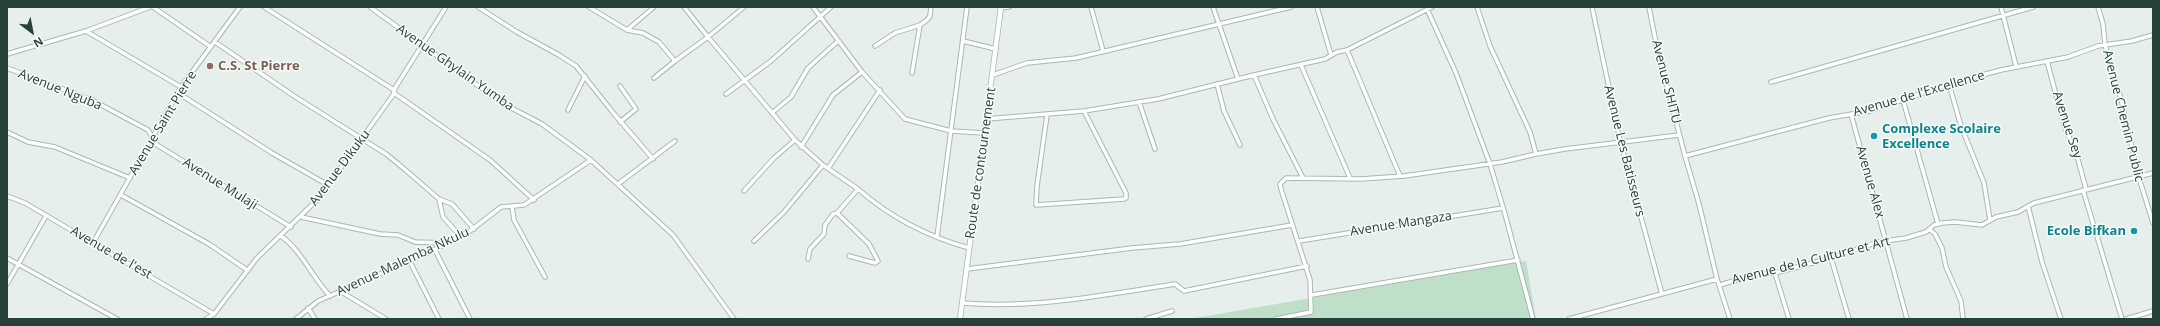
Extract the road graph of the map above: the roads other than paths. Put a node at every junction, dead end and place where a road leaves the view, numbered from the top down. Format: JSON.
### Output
{"nodes":[{"id":1,"x":150,"y":7,"type":"edge"},
{"id":2,"x":153,"y":7,"type":"edge"},
{"id":3,"x":240,"y":7,"type":"edge"},
{"id":4,"x":264,"y":7,"type":"edge"},
{"id":5,"x":370,"y":7,"type":"edge"},
{"id":6,"x":446,"y":7,"type":"edge"},
{"id":7,"x":478,"y":7,"type":"edge"},
{"id":8,"x":589,"y":7,"type":"edge"},
{"id":9,"x":654,"y":7,"type":"edge"},
{"id":10,"x":684,"y":7,"type":"edge"},
{"id":11,"x":744,"y":7,"type":"edge"},
{"id":12,"x":812,"y":7,"type":"edge"},
{"id":13,"x":831,"y":7,"type":"edge"},
{"id":14,"x":931,"y":7,"type":"edge"},
{"id":15,"x":967,"y":7,"type":"edge"},
{"id":16,"x":1001,"y":7,"type":"edge"},
{"id":17,"x":1009,"y":7,"type":"edge"},
{"id":18,"x":1091,"y":7,"type":"edge"},
{"id":19,"x":1213,"y":7,"type":"edge"},
{"id":20,"x":1291,"y":7,"type":"edge"},
{"id":21,"x":1317,"y":7,"type":"edge"},
{"id":22,"x":1432,"y":7,"type":"edge"},
{"id":23,"x":1477,"y":7,"type":"edge"},
{"id":24,"x":1592,"y":7,"type":"edge"},
{"id":25,"x":1648,"y":7,"type":"edge"},
{"id":26,"x":2001,"y":7,"type":"edge"},
{"id":27,"x":2033,"y":7,"type":"edge"},
{"id":28,"x":2098,"y":7,"type":"edge"},
{"id":29,"x":1427,"y":9,"type":"junction"},
{"id":30,"x":2002,"y":15,"type":"junction"},
{"id":31,"x":820,"y":17,"type":"junction"},
{"id":32,"x":1219,"y":24,"type":"junction"},
{"id":33,"x":920,"y":25,"type":"junction"},
{"id":34,"x":627,"y":30,"type":"junction"},
{"id":35,"x":86,"y":31,"type":"junction"},
{"id":36,"x":2153,"y":35,"type":"edge"},
{"id":37,"x":708,"y":37,"type":"junction"},
{"id":38,"x":838,"y":41,"type":"junction"},
{"id":39,"x":963,"y":41,"type":"junction"},
{"id":40,"x":215,"y":42,"type":"junction"},
{"id":41,"x":423,"y":44,"type":"junction"},
{"id":42,"x":2105,"y":45,"type":"junction"},
{"id":43,"x":875,"y":46,"type":"dead end"},
{"id":44,"x":211,"y":47,"type":"junction"},
{"id":45,"x":996,"y":49,"type":"junction"},
{"id":46,"x":1347,"y":50,"type":"junction"},
{"id":47,"x":1103,"y":51,"type":"junction"},
{"id":48,"x":7,"y":54,"type":"edge"},
{"id":49,"x":1331,"y":55,"type":"junction"},
{"id":50,"x":675,"y":61,"type":"junction"},
{"id":51,"x":2047,"y":61,"type":"junction"},
{"id":52,"x":1301,"y":64,"type":"junction"},
{"id":53,"x":2016,"y":66,"type":"junction"},
{"id":54,"x":7,"y":68,"type":"edge"},
{"id":55,"x":862,"y":72,"type":"junction"},
{"id":56,"x":912,"y":72,"type":"dead end"},
{"id":57,"x":993,"y":74,"type":"junction"},
{"id":58,"x":1254,"y":75,"type":"junction"},
{"id":59,"x":585,"y":76,"type":"junction"},
{"id":60,"x":654,"y":78,"type":"dead end"},
{"id":61,"x":1238,"y":79,"type":"junction"},
{"id":62,"x":744,"y":81,"type":"junction"},
{"id":63,"x":1771,"y":82,"type":"dead end"},
{"id":64,"x":1217,"y":84,"type":"junction"},
{"id":65,"x":1949,"y":84,"type":"junction"},
{"id":66,"x":620,"y":86,"type":"dead end"},
{"id":67,"x":181,"y":87,"type":"junction"},
{"id":68,"x":880,"y":90,"type":"junction"},
{"id":69,"x":394,"y":92,"type":"junction"},
{"id":70,"x":178,"y":93,"type":"junction"},
{"id":71,"x":726,"y":94,"type":"dead end"},
{"id":72,"x":1904,"y":100,"type":"junction"},
{"id":73,"x":1139,"y":102,"type":"junction"},
{"id":74,"x":568,"y":110,"type":"dead end"},
{"id":75,"x":1084,"y":111,"type":"junction"},
{"id":76,"x":772,"y":113,"type":"junction"},
{"id":77,"x":1851,"y":114,"type":"junction"},
{"id":78,"x":1047,"y":115,"type":"junction"},
{"id":79,"x":986,"y":119,"type":"junction"},
{"id":80,"x":620,"y":122,"type":"junction"},
{"id":81,"x":951,"y":131,"type":"junction"},
{"id":82,"x":7,"y":132,"type":"edge"},
{"id":83,"x":984,"y":133,"type":"junction"},
{"id":84,"x":1679,"y":135,"type":"junction"},
{"id":85,"x":152,"y":138,"type":"junction"},
{"id":86,"x":362,"y":138,"type":"junction"},
{"id":87,"x":795,"y":140,"type":"junction"},
{"id":88,"x":675,"y":141,"type":"dead end"},
{"id":89,"x":1620,"y":142,"type":"junction"},
{"id":90,"x":1240,"y":145,"type":"dead end"},
{"id":91,"x":801,"y":147,"type":"junction"},
{"id":92,"x":1154,"y":149,"type":"dead end"},
{"id":93,"x":1536,"y":154,"type":"junction"},
{"id":94,"x":1685,"y":156,"type":"junction"},
{"id":95,"x":653,"y":159,"type":"junction"},
{"id":96,"x":591,"y":160,"type":"junction"},
{"id":97,"x":1490,"y":164,"type":"junction"},
{"id":98,"x":823,"y":165,"type":"junction"},
{"id":99,"x":829,"y":168,"type":"junction"},
{"id":100,"x":2153,"y":173,"type":"edge"},
{"id":101,"x":1400,"y":176,"type":"junction"},
{"id":102,"x":130,"y":178,"type":"junction"},
{"id":103,"x":1303,"y":178,"type":"junction"},
{"id":104,"x":1350,"y":178,"type":"junction"},
{"id":105,"x":2139,"y":178,"type":"junction"},
{"id":106,"x":618,"y":184,"type":"junction"},
{"id":107,"x":328,"y":185,"type":"junction"},
{"id":108,"x":858,"y":189,"type":"junction"},
{"id":109,"x":2085,"y":190,"type":"junction"},
{"id":110,"x":744,"y":191,"type":"dead end"},
{"id":111,"x":121,"y":195,"type":"junction"},
{"id":112,"x":7,"y":196,"type":"edge"},
{"id":113,"x":439,"y":199,"type":"junction"},
{"id":114,"x":534,"y":200,"type":"junction"},
{"id":115,"x":2028,"y":206,"type":"junction"},
{"id":116,"x":512,"y":207,"type":"junction"},
{"id":117,"x":1504,"y":208,"type":"junction"},
{"id":118,"x":837,"y":213,"type":"junction"},
{"id":119,"x":46,"y":216,"type":"junction"},
{"id":120,"x":301,"y":217,"type":"junction"},
{"id":121,"x":1990,"y":220,"type":"junction"},
{"id":122,"x":2153,"y":223,"type":"edge"},
{"id":123,"x":1938,"y":224,"type":"junction"},
{"id":124,"x":1292,"y":225,"type":"junction"},
{"id":125,"x":291,"y":227,"type":"junction"},
{"id":126,"x":474,"y":229,"type":"junction"},
{"id":127,"x":1930,"y":229,"type":"junction"},
{"id":128,"x":281,"y":236,"type":"junction"},
{"id":129,"x":460,"y":236,"type":"junction"},
{"id":130,"x":937,"y":237,"type":"junction"},
{"id":131,"x":754,"y":241,"type":"dead end"},
{"id":132,"x":1299,"y":241,"type":"junction"},
{"id":133,"x":1886,"y":241,"type":"junction"},
{"id":134,"x":94,"y":243,"type":"junction"},
{"id":135,"x":447,"y":243,"type":"junction"},
{"id":136,"x":969,"y":248,"type":"junction"},
{"id":137,"x":435,"y":250,"type":"junction"},
{"id":138,"x":850,"y":256,"type":"dead end"},
{"id":139,"x":7,"y":258,"type":"edge"},
{"id":140,"x":1831,"y":258,"type":"junction"},
{"id":141,"x":409,"y":260,"type":"junction"},
{"id":142,"x":808,"y":260,"type":"dead end"},
{"id":143,"x":1518,"y":260,"type":"junction"},
{"id":144,"x":19,"y":264,"type":"junction"},
{"id":145,"x":1307,"y":266,"type":"junction"},
{"id":146,"x":967,"y":269,"type":"junction"},
{"id":147,"x":247,"y":270,"type":"junction"},
{"id":148,"x":1775,"y":273,"type":"junction"},
{"id":149,"x":545,"y":277,"type":"dead end"},
{"id":150,"x":1717,"y":279,"type":"junction"},
{"id":151,"x":7,"y":284,"type":"edge"},
{"id":152,"x":1720,"y":285,"type":"junction"},
{"id":153,"x":340,"y":291,"type":"junction"},
{"id":154,"x":1662,"y":294,"type":"junction"},
{"id":155,"x":1312,"y":295,"type":"junction"},
{"id":156,"x":330,"y":296,"type":"junction"},
{"id":157,"x":962,"y":303,"type":"junction"},
{"id":158,"x":308,"y":308,"type":"junction"},
{"id":159,"x":1172,"y":311,"type":"dead end"},
{"id":160,"x":2153,"y":311,"type":"edge"},
{"id":161,"x":214,"y":314,"type":"junction"},
{"id":162,"x":117,"y":319,"type":"edge"},
{"id":163,"x":206,"y":319,"type":"edge"},
{"id":164,"x":296,"y":319,"type":"edge"},
{"id":165,"x":315,"y":319,"type":"edge"},
{"id":166,"x":386,"y":319,"type":"edge"},
{"id":167,"x":438,"y":319,"type":"edge"},
{"id":168,"x":470,"y":319,"type":"edge"},
{"id":169,"x":734,"y":319,"type":"edge"},
{"id":170,"x":960,"y":319,"type":"edge"},
{"id":171,"x":1146,"y":319,"type":"edge"},
{"id":172,"x":1276,"y":319,"type":"edge"},
{"id":173,"x":1532,"y":319,"type":"edge"},
{"id":174,"x":1569,"y":319,"type":"edge"},
{"id":175,"x":1730,"y":319,"type":"edge"},
{"id":176,"x":1789,"y":319,"type":"edge"},
{"id":177,"x":1849,"y":319,"type":"edge"},
{"id":178,"x":1907,"y":319,"type":"edge"},
{"id":179,"x":1964,"y":319,"type":"edge"},
{"id":180,"x":2061,"y":319,"type":"edge"},
{"id":181,"x":2122,"y":319,"type":"edge"},
{"id":182,"x":2126,"y":319,"type":"edge"}],
"edges":[{"from":1,"to":35,"type":"street"},
{"from":2,"to":44,"type":"street"},
{"from":3,"to":40,"type":"street","name":"Avenue Saint Pierre"},
{"from":4,"to":69,"type":"street"},
{"from":5,"to":41,"type":"street","name":"Avenue Ghylain Yumba"},
{"from":6,"to":41,"type":"street","name":"Avenue Dikuku"},
{"from":7,"to":59,"type":"street"},
{"from":8,"to":34,"type":"street"},
{"from":9,"to":34,"type":"street"},
{"from":10,"to":37,"type":"street"},
{"from":11,"to":37,"type":"street"},
{"from":12,"to":31,"type":"street"},
{"from":13,"to":31,"type":"street"},
{"from":14,"to":33,"type":"street"},
{"from":15,"to":39,"type":"street"},
{"from":16,"to":17,"type":"street"},
{"from":16,"to":45,"type":"street","name":"Route de contournement"},
{"from":18,"to":47,"type":"street"},
{"from":19,"to":32,"type":"street"},
{"from":20,"to":32,"type":"street"},
{"from":21,"to":49,"type":"street"},
{"from":22,"to":29,"type":"street"},
{"from":23,"to":93,"type":"street"},
{"from":24,"to":89,"type":"street","name":"Avenue Les Batisseurs"},
{"from":25,"to":84,"type":"street","name":"Avenue SHITU"},
{"from":26,"to":30,"type":"street"},
{"from":27,"to":30,"type":"street"},
{"from":28,"to":42,"type":"street","name":"Avenue Chemin Public"},
{"from":29,"to":46,"type":"street"},
{"from":29,"to":97,"type":"street"},
{"from":30,"to":53,"type":"street"},
{"from":30,"to":63,"type":"street"},
{"from":31,"to":38,"type":"street"},
{"from":31,"to":62,"type":"street"},
{"from":32,"to":47,"type":"street"},
{"from":32,"to":61,"type":"street"},
{"from":33,"to":43,"type":"street"},
{"from":33,"to":56,"type":"street"},
{"from":34,"to":50,"type":"street"},
{"from":35,"to":48,"type":"street"},
{"from":35,"to":67,"type":"street"},
{"from":36,"to":42,"type":"street","name":"Avenue de l'Excellence"},
{"from":37,"to":50,"type":"street"},
{"from":37,"to":62,"type":"street"},
{"from":38,"to":55,"type":"street"},
{"from":38,"to":76,"type":"street"},
{"from":39,"to":45,"type":"street"},
{"from":39,"to":81,"type":"street"},
{"from":40,"to":44,"type":"street","name":"Avenue Saint Pierre"},
{"from":40,"to":86,"type":"street"},
{"from":41,"to":69,"type":"street","name":"Avenue Dikuku"},
{"from":41,"to":96,"type":"street","name":"Avenue Ghylain Yumba"},
{"from":42,"to":51,"type":"street","name":"Avenue de l'Excellence"},
{"from":42,"to":105,"type":"street","name":"Avenue Chemin Public"},
{"from":44,"to":67,"type":"street","name":"Avenue Saint Pierre"},
{"from":45,"to":57,"type":"street","name":"Route de contournement"},
{"from":46,"to":49,"type":"street"},
{"from":46,"to":101,"type":"street"},
{"from":47,"to":57,"type":"street"},
{"from":49,"to":52,"type":"street"},
{"from":50,"to":60,"type":"street"},
{"from":51,"to":53,"type":"street","name":"Avenue de l'Excellence"},
{"from":51,"to":109,"type":"street","name":"Avenue Sey"},
{"from":52,"to":58,"type":"street"},
{"from":52,"to":104,"type":"street"},
{"from":53,"to":65,"type":"street","name":"Avenue de l'Excellence"},
{"from":54,"to":85,"type":"street","name":"Avenue Nguba"},
{"from":55,"to":68,"type":"street"},
{"from":55,"to":91,"type":"street"},
{"from":57,"to":79,"type":"street","name":"Route de contournement"},
{"from":58,"to":61,"type":"street"},
{"from":58,"to":103,"type":"street"},
{"from":59,"to":74,"type":"street"},
{"from":59,"to":80,"type":"street"},
{"from":61,"to":64,"type":"street"},
{"from":62,"to":71,"type":"street"},
{"from":62,"to":76,"type":"street"},
{"from":64,"to":73,"type":"street"},
{"from":64,"to":90,"type":"street"},
{"from":65,"to":72,"type":"street","name":"Avenue de l'Excellence"},
{"from":65,"to":121,"type":"street"},
{"from":66,"to":80,"type":"street"},
{"from":67,"to":70,"type":"street","name":"Avenue Saint Pierre"},
{"from":68,"to":81,"type":"street"},
{"from":68,"to":99,"type":"street"},
{"from":69,"to":86,"type":"street","name":"Avenue Dikuku"},
{"from":69,"to":114,"type":"street"},
{"from":70,"to":85,"type":"street","name":"Avenue Saint Pierre"},
{"from":70,"to":107,"type":"street"},
{"from":72,"to":77,"type":"street","name":"Avenue de l'Excellence"},
{"from":72,"to":123,"type":"street"},
{"from":73,"to":75,"type":"street"},
{"from":73,"to":92,"type":"street"},
{"from":75,"to":78,"type":"street"},
{"from":75,"to":78,"type":"street"},
{"from":76,"to":87,"type":"street"},
{"from":77,"to":94,"type":"street","name":"Avenue de l'Excellence"},
{"from":77,"to":133,"type":"street","name":"Avenue Alex"},
{"from":78,"to":79,"type":"street"},
{"from":79,"to":83,"type":"street","name":"Route de contournement"},
{"from":80,"to":95,"type":"street"},
{"from":81,"to":83,"type":"street"},
{"from":81,"to":130,"type":"street"},
{"from":82,"to":102,"type":"street"},
{"from":83,"to":136,"type":"street","name":"Route de contournement"},
{"from":84,"to":89,"type":"street"},
{"from":84,"to":94,"type":"street","name":"Avenue SHITU"},
{"from":85,"to":102,"type":"street","name":"Avenue Saint Pierre"},
{"from":85,"to":125,"type":"street","name":"Avenue Mulaji"},
{"from":86,"to":107,"type":"street","name":"Avenue Dikuku"},
{"from":86,"to":113,"type":"street"},
{"from":87,"to":91,"type":"street"},
{"from":87,"to":110,"type":"street"},
{"from":88,"to":95,"type":"street"},
{"from":89,"to":93,"type":"street"},
{"from":89,"to":154,"type":"street","name":"Avenue Les Batisseurs"},
{"from":91,"to":98,"type":"street"},
{"from":93,"to":97,"type":"street"},
{"from":94,"to":150,"type":"street","name":"Avenue SHITU"},
{"from":95,"to":106,"type":"street"},
{"from":96,"to":106,"type":"street","name":"Avenue Ghylain Yumba"},
{"from":96,"to":114,"type":"street","name":"Avenue Malemba Nkulu"},
{"from":97,"to":101,"type":"street"},
{"from":97,"to":117,"type":"street"},
{"from":98,"to":99,"type":"street"},
{"from":98,"to":131,"type":"street"},
{"from":99,"to":108,"type":"street"},
{"from":100,"to":105,"type":"street","name":"Avenue de la Culture et Art"},
{"from":101,"to":104,"type":"street"},
{"from":102,"to":111,"type":"street","name":"Avenue Saint Pierre"},
{"from":103,"to":104,"type":"street"},
{"from":103,"to":124,"type":"street"},
{"from":105,"to":109,"type":"street","name":"Avenue de la Culture et Art"},
{"from":105,"to":122,"type":"street","name":"Avenue Chemin Public"},
{"from":106,"to":169,"type":"street","name":"Avenue Ghylain Yumba"},
{"from":107,"to":120,"type":"street","name":"Avenue Dikuku"},
{"from":108,"to":118,"type":"street"},
{"from":108,"to":130,"type":"street"},
{"from":109,"to":115,"type":"street","name":"Avenue de la Culture et Art"},
{"from":109,"to":181,"type":"street","name":"Avenue Sey"},
{"from":111,"to":134,"type":"street","name":"Avenue Saint Pierre"},
{"from":111,"to":147,"type":"street"},
{"from":112,"to":119,"type":"street","name":"Avenue de l'est"},
{"from":113,"to":126,"type":"street"},
{"from":113,"to":129,"type":"street"},
{"from":114,"to":116,"type":"street","name":"Avenue Malemba Nkulu"},
{"from":115,"to":121,"type":"street","name":"Avenue de la Culture et Art"},
{"from":115,"to":180,"type":"street"},
{"from":116,"to":126,"type":"street","name":"Avenue Malemba Nkulu"},
{"from":116,"to":149,"type":"street"},
{"from":117,"to":132,"type":"street","name":"Avenue Mangaza"},
{"from":117,"to":143,"type":"street"},
{"from":118,"to":138,"type":"street"},
{"from":118,"to":142,"type":"street"},
{"from":119,"to":134,"type":"street","name":"Avenue de l'est"},
{"from":119,"to":144,"type":"street"},
{"from":120,"to":125,"type":"street","name":"Avenue Dikuku"},
{"from":120,"to":135,"type":"street"},
{"from":121,"to":123,"type":"street","name":"Avenue de la Culture et Art"},
{"from":123,"to":127,"type":"street","name":"Avenue de la Culture et Art"},
{"from":124,"to":132,"type":"street"},
{"from":124,"to":146,"type":"street"},
{"from":125,"to":128,"type":"street","name":"Avenue Dikuku"},
{"from":126,"to":129,"type":"street","name":"Avenue Malemba Nkulu"},
{"from":127,"to":133,"type":"street","name":"Avenue de la Culture et Art"},
{"from":127,"to":179,"type":"street"},
{"from":128,"to":147,"type":"street","name":"Avenue Dikuku"},
{"from":128,"to":156,"type":"street"},
{"from":129,"to":135,"type":"street","name":"Avenue Malemba Nkulu"},
{"from":130,"to":136,"type":"street"},
{"from":132,"to":145,"type":"street"},
{"from":133,"to":140,"type":"street","name":"Avenue de la Culture et Art"},
{"from":133,"to":178,"type":"street","name":"Avenue Alex"},
{"from":134,"to":161,"type":"street","name":"Avenue de l'est"},
{"from":135,"to":137,"type":"street","name":"Avenue Malemba Nkulu"},
{"from":136,"to":146,"type":"street","name":"Route de contournement"},
{"from":137,"to":141,"type":"street","name":"Avenue Malemba Nkulu"},
{"from":137,"to":168,"type":"street"},
{"from":139,"to":144,"type":"street"},
{"from":140,"to":148,"type":"street","name":"Avenue de la Culture et Art"},
{"from":140,"to":177,"type":"street"},
{"from":141,"to":153,"type":"street","name":"Avenue Malemba Nkulu"},
{"from":141,"to":167,"type":"street"},
{"from":143,"to":155,"type":"street"},
{"from":143,"to":173,"type":"street"},
{"from":144,"to":151,"type":"street"},
{"from":144,"to":162,"type":"street"},
{"from":145,"to":155,"type":"street"},
{"from":145,"to":157,"type":"street"},
{"from":146,"to":157,"type":"street","name":"Route de contournement"},
{"from":147,"to":161,"type":"street","name":"Avenue Dikuku"},
{"from":148,"to":152,"type":"street","name":"Avenue de la Culture et Art"},
{"from":148,"to":176,"type":"street"},
{"from":150,"to":152,"type":"street","name":"Avenue SHITU"},
{"from":150,"to":154,"type":"street"},
{"from":152,"to":175,"type":"street","name":"Avenue SHITU"},
{"from":153,"to":156,"type":"street","name":"Avenue Malemba Nkulu"},
{"from":153,"to":166,"type":"street"},
{"from":154,"to":174,"type":"street"},
{"from":155,"to":172,"type":"street"},
{"from":156,"to":158,"type":"street","name":"Avenue Malemba Nkulu"},
{"from":157,"to":170,"type":"street","name":"Route de contournement"},
{"from":158,"to":164,"type":"street","name":"Avenue Malemba Nkulu"},
{"from":158,"to":165,"type":"street"},
{"from":159,"to":171,"type":"street"},
{"from":160,"to":182,"type":"street"},
{"from":161,"to":163,"type":"street"}]}
